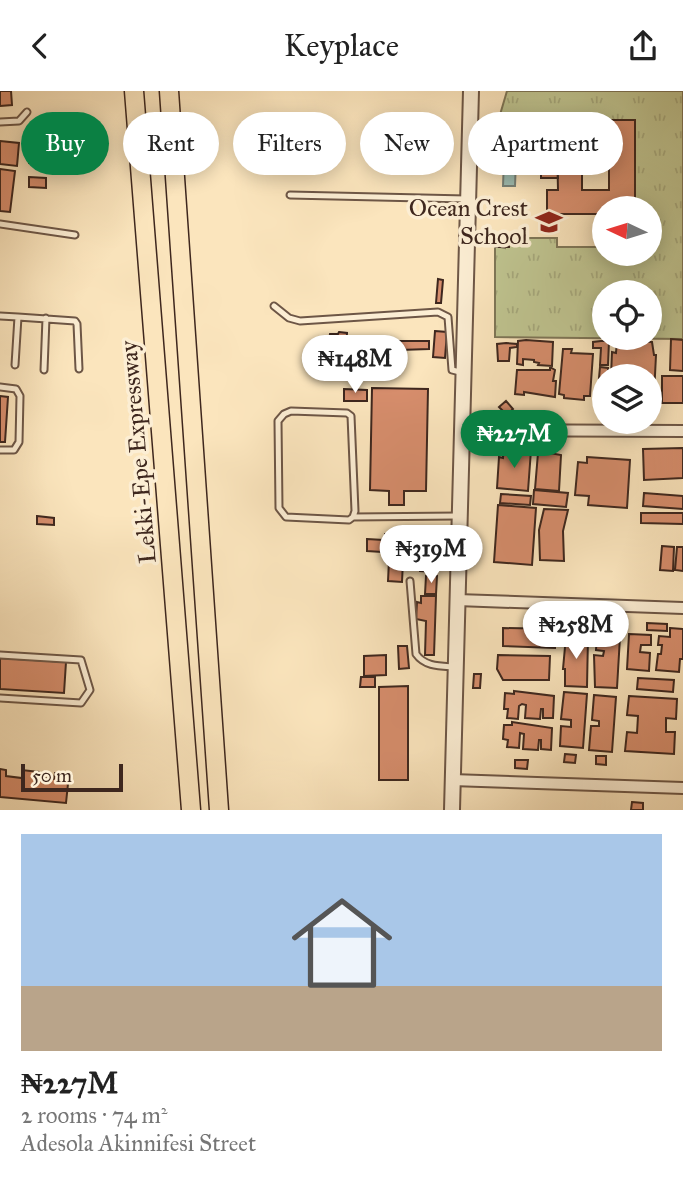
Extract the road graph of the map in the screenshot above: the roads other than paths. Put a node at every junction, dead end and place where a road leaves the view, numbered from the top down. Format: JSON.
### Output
{"nodes":[{"id":1,"x":134,"y":91,"type":"edge"},
{"id":2,"x":169,"y":91,"type":"edge"},
{"id":3,"x":471,"y":91,"type":"edge"},
{"id":4,"x":21,"y":119,"type":"edge"},
{"id":5,"x":0,"y":122,"type":"edge"},
{"id":6,"x":290,"y":195,"type":"dead end"},
{"id":7,"x":468,"y":199,"type":"junction"},
{"id":8,"x":0,"y":224,"type":"edge"},
{"id":9,"x":75,"y":235,"type":"dead end"},
{"id":10,"x":274,"y":306,"type":"dead end"},
{"id":11,"x":0,"y":316,"type":"edge"},
{"id":12,"x":18,"y":317,"type":"junction"},
{"id":13,"x":46,"y":318,"type":"junction"},
{"id":14,"x":15,"y":365,"type":"dead end"},
{"id":15,"x":44,"y":369,"type":"dead end"},
{"id":16,"x":79,"y":369,"type":"dead end"},
{"id":17,"x":463,"y":373,"type":"junction"},
{"id":18,"x":0,"y":387,"type":"edge"},
{"id":19,"x":462,"y":430,"type":"junction"},
{"id":20,"x":683,"y":431,"type":"edge"},
{"id":21,"x":0,"y":450,"type":"edge"},
{"id":22,"x":460,"y":516,"type":"junction"},
{"id":23,"x":353,"y":517,"type":"junction"},
{"id":24,"x":410,"y":581,"type":"dead end"},
{"id":25,"x":457,"y":600,"type":"junction"},
{"id":26,"x":683,"y":607,"type":"edge"},
{"id":27,"x":0,"y":655,"type":"edge"},
{"id":28,"x":455,"y":667,"type":"junction"},
{"id":29,"x":0,"y":698,"type":"edge"},
{"id":30,"x":452,"y":780,"type":"junction"},
{"id":31,"x":683,"y":788,"type":"edge"},
{"id":32,"x":191,"y":810,"type":"edge"},
{"id":33,"x":219,"y":810,"type":"edge"},
{"id":34,"x":452,"y":810,"type":"edge"}],
"edges":[{"from":1,"to":32,"type":"highway","name":"Lekki-Epe Expressway"},
{"from":2,"to":33,"type":"highway"},
{"from":3,"to":7,"type":"street"},
{"from":4,"to":5,"type":"lane"},
{"from":6,"to":7,"type":"lane"},
{"from":7,"to":17,"type":"street"},
{"from":8,"to":9,"type":"lane"},
{"from":10,"to":17,"type":"lane"},
{"from":11,"to":12,"type":"lane"},
{"from":12,"to":13,"type":"lane"},
{"from":12,"to":14,"type":"lane"},
{"from":13,"to":15,"type":"lane"},
{"from":13,"to":16,"type":"lane"},
{"from":17,"to":19,"type":"street"},
{"from":18,"to":21,"type":"lane"},
{"from":19,"to":20,"type":"street"},
{"from":19,"to":22,"type":"street"},
{"from":22,"to":23,"type":"lane"},
{"from":22,"to":25,"type":"street"},
{"from":23,"to":23,"type":"lane"},
{"from":24,"to":28,"type":"lane"},
{"from":25,"to":26,"type":"street"},
{"from":25,"to":28,"type":"street"},
{"from":27,"to":29,"type":"lane"},
{"from":28,"to":30,"type":"street"},
{"from":30,"to":31,"type":"street"},
{"from":30,"to":34,"type":"street"}]}
